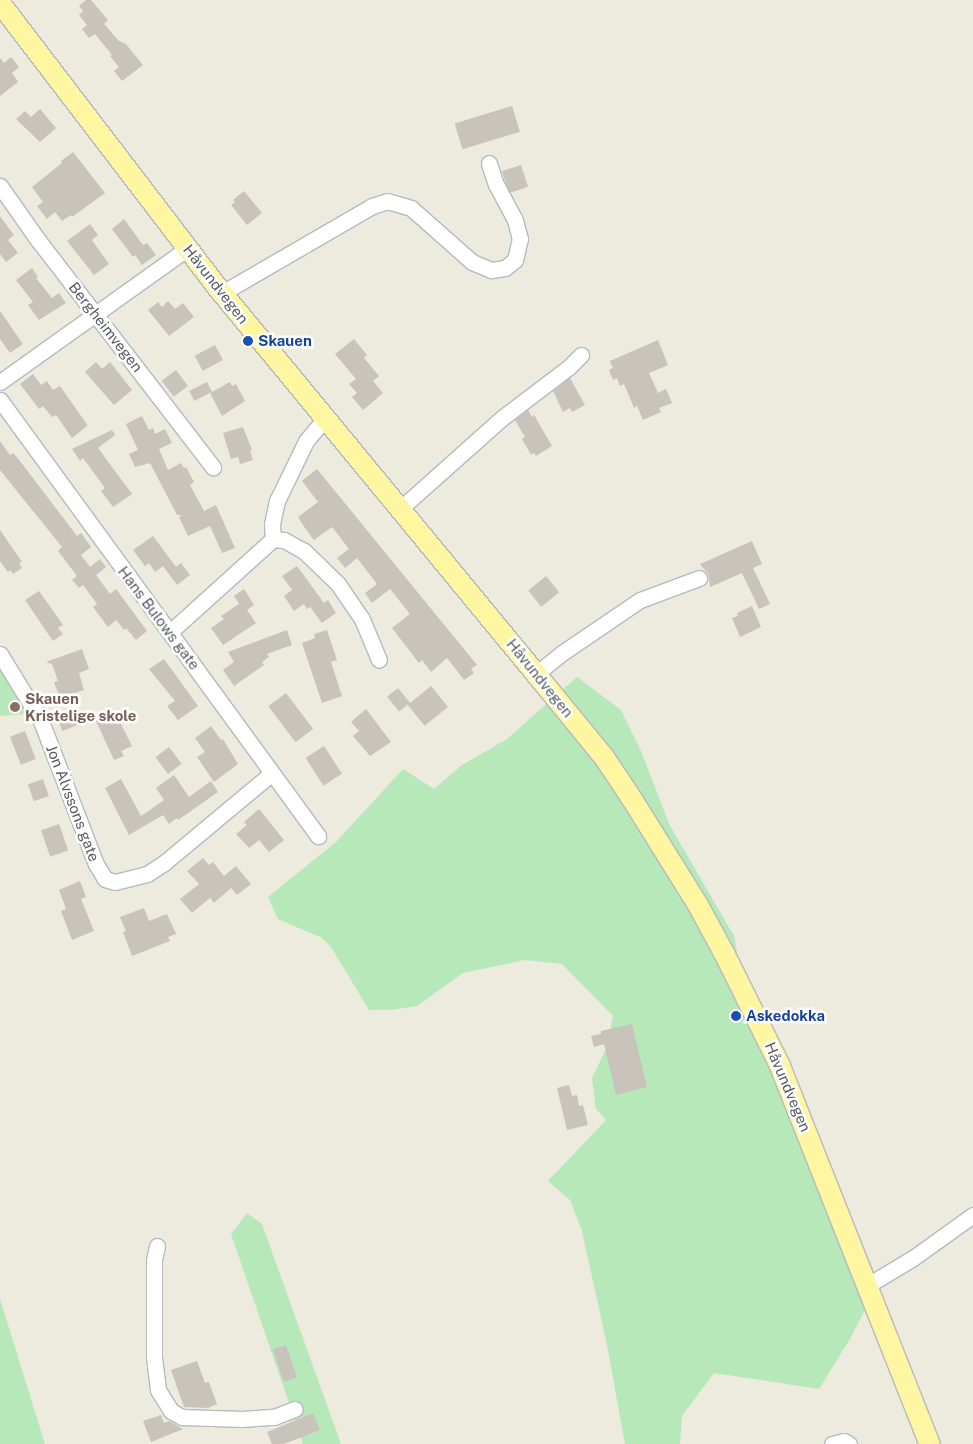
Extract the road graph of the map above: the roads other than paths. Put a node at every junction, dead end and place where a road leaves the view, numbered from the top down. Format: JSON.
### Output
{"nodes":[{"id":1,"x":0,"y":3,"type":"edge"},
{"id":2,"x":489,"y":163,"type":"dead end"},
{"id":3,"x":0,"y":186,"type":"edge"},
{"id":4,"x":188,"y":248,"type":"junction"},
{"id":5,"x":222,"y":293,"type":"junction"},
{"id":6,"x":96,"y":314,"type":"junction"},
{"id":7,"x":580,"y":355,"type":"dead end"},
{"id":8,"x":0,"y":382,"type":"edge"},
{"id":9,"x":0,"y":400,"type":"edge"},
{"id":10,"x":326,"y":417,"type":"junction"},
{"id":11,"x":213,"y":467,"type":"dead end"},
{"id":12,"x":401,"y":508,"type":"junction"},
{"id":13,"x":273,"y":539,"type":"junction"},
{"id":14,"x":699,"y":578,"type":"dead end"},
{"id":15,"x":170,"y":632,"type":"junction"},
{"id":16,"x":0,"y":654,"type":"edge"},
{"id":17,"x":379,"y":660,"type":"dead end"},
{"id":18,"x":536,"y":674,"type":"junction"},
{"id":19,"x":272,"y":774,"type":"junction"},
{"id":20,"x":318,"y":836,"type":"dead end"},
{"id":21,"x":973,"y":1215,"type":"edge"},
{"id":22,"x":157,"y":1246,"type":"dead end"},
{"id":23,"x":868,"y":1285,"type":"junction"},
{"id":24,"x":295,"y":1408,"type":"dead end"},
{"id":25,"x":832,"y":1444,"type":"edge"},
{"id":26,"x":849,"y":1444,"type":"edge"},
{"id":27,"x":930,"y":1444,"type":"edge"}],
"edges":[{"from":1,"to":4,"type":"main road","name":"Håvundvegen"},
{"from":2,"to":5,"type":"street"},
{"from":3,"to":6,"type":"street","name":"Bergheimvegen"},
{"from":4,"to":5,"type":"main road","name":"Håvundvegen"},
{"from":4,"to":6,"type":"street"},
{"from":5,"to":10,"type":"main road","name":"Håvundvegen"},
{"from":6,"to":8,"type":"street"},
{"from":6,"to":11,"type":"street","name":"Bergheimvegen"},
{"from":7,"to":12,"type":"street"},
{"from":9,"to":15,"type":"street","name":"Hans Bulows gate"},
{"from":10,"to":12,"type":"main road","name":"Håvundvegen"},
{"from":10,"to":13,"type":"street"},
{"from":12,"to":18,"type":"main road","name":"Håvundvegen"},
{"from":13,"to":15,"type":"street"},
{"from":13,"to":17,"type":"street"},
{"from":14,"to":18,"type":"street"},
{"from":15,"to":19,"type":"street","name":"Hans Bulows gate"},
{"from":16,"to":19,"type":"street","name":"Jon Alvssons gate"},
{"from":18,"to":23,"type":"main road","name":"Håvundvegen"},
{"from":19,"to":20,"type":"street","name":"Hans Bulows gate"},
{"from":21,"to":23,"type":"street"},
{"from":22,"to":24,"type":"street"},
{"from":23,"to":27,"type":"main road","name":"Håvundvegen"},
{"from":25,"to":26,"type":"street"}]}
